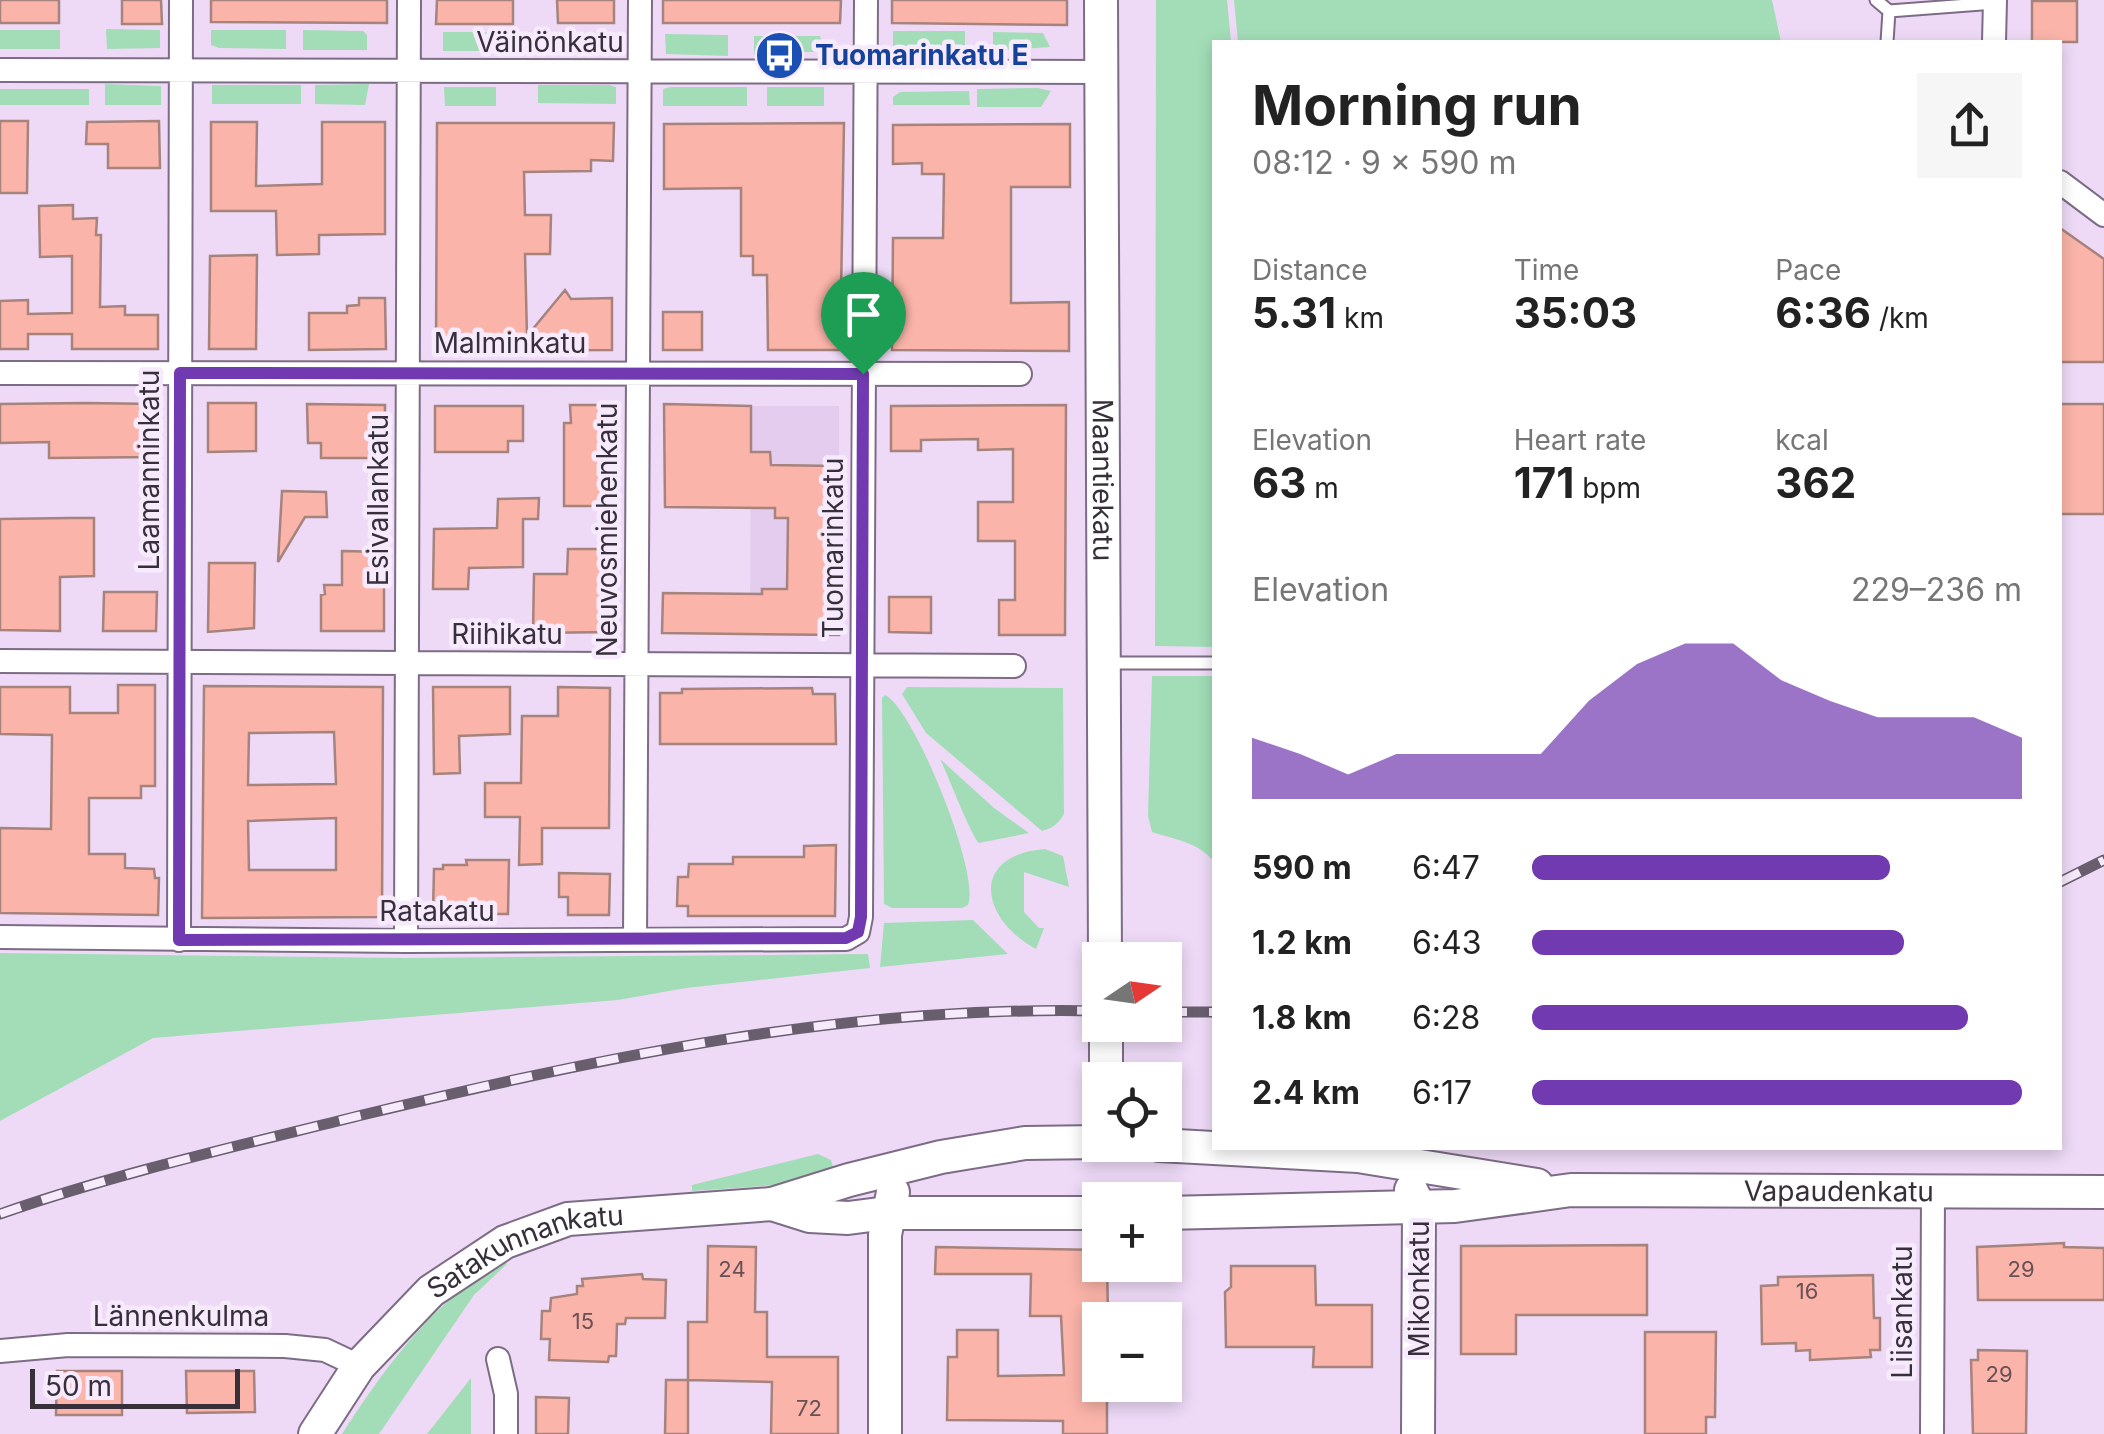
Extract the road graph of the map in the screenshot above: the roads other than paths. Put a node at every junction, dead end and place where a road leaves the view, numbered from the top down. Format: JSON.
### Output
{"nodes":[{"id":1,"x":181,"y":0,"type":"edge"},
{"id":2,"x":409,"y":0,"type":"edge"},
{"id":3,"x":640,"y":0,"type":"edge"},
{"id":4,"x":866,"y":0,"type":"edge"},
{"id":5,"x":1101,"y":0,"type":"edge"},
{"id":6,"x":1876,"y":0,"type":"edge"},
{"id":7,"x":1995,"y":2,"type":"edge"},
{"id":8,"x":1890,"y":11,"type":"junction"},
{"id":9,"x":1886,"y":40,"type":"edge"},
{"id":10,"x":1994,"y":40,"type":"edge"},
{"id":11,"x":0,"y":70,"type":"edge"},
{"id":12,"x":180,"y":71,"type":"junction"},
{"id":13,"x":408,"y":72,"type":"junction"},
{"id":14,"x":640,"y":72,"type":"junction"},
{"id":15,"x":1100,"y":72,"type":"junction"},
{"id":16,"x":866,"y":74,"type":"junction"},
{"id":17,"x":2062,"y":184,"type":"edge"},
{"id":18,"x":2104,"y":215,"type":"edge"},
{"id":19,"x":0,"y":373,"type":"edge"},
{"id":20,"x":180,"y":373,"type":"junction"},
{"id":21,"x":409,"y":373,"type":"junction"},
{"id":22,"x":638,"y":374,"type":"junction"},
{"id":23,"x":863,"y":374,"type":"junction"},
{"id":24,"x":1020,"y":374,"type":"dead end"},
{"id":25,"x":0,"y":661,"type":"edge"},
{"id":26,"x":178,"y":662,"type":"junction"},
{"id":27,"x":407,"y":663,"type":"junction"},
{"id":28,"x":1103,"y":663,"type":"junction"},
{"id":29,"x":1212,"y":663,"type":"edge"},
{"id":30,"x":636,"y":664,"type":"junction"},
{"id":31,"x":862,"y":665,"type":"junction"},
{"id":32,"x":1014,"y":666,"type":"dead end"},
{"id":33,"x":861,"y":917,"type":"joint"},
{"id":34,"x":0,"y":937,"type":"edge"},
{"id":35,"x":179,"y":940,"type":"junction"},
{"id":36,"x":635,"y":940,"type":"junction"},
{"id":37,"x":406,"y":941,"type":"junction"},
{"id":38,"x":1105,"y":942,"type":"edge"},
{"id":39,"x":1082,"y":1142,"type":"edge"},
{"id":40,"x":1182,"y":1146,"type":"edge"},
{"id":41,"x":1212,"y":1148,"type":"edge"},
{"id":42,"x":1249,"y":1150,"type":"edge"},
{"id":43,"x":1378,"y":1161,"type":"junction"},
{"id":44,"x":914,"y":1166,"type":"junction"},
{"id":45,"x":1572,"y":1190,"type":"junction"},
{"id":46,"x":1933,"y":1191,"type":"junction"},
{"id":47,"x":2104,"y":1192,"type":"edge"},
{"id":48,"x":772,"y":1204,"type":"junction"},
{"id":49,"x":1419,"y":1206,"type":"junction"},
{"id":50,"x":1082,"y":1213,"type":"edge"},
{"id":51,"x":1182,"y":1213,"type":"edge"},
{"id":52,"x":887,"y":1214,"type":"junction"},
{"id":53,"x":0,"y":1351,"type":"edge"},
{"id":54,"x":498,"y":1359,"type":"dead end"},
{"id":55,"x":359,"y":1366,"type":"junction"},
{"id":56,"x":311,"y":1434,"type":"edge"},
{"id":57,"x":506,"y":1434,"type":"edge"},
{"id":58,"x":885,"y":1434,"type":"edge"},
{"id":59,"x":1418,"y":1434,"type":"edge"},
{"id":60,"x":1932,"y":1434,"type":"edge"}],
"edges":[{"from":1,"to":12,"type":"street","name":"Laamanninkatu"},
{"from":2,"to":13,"type":"street","name":"Esivallankatu"},
{"from":3,"to":14,"type":"street","name":"Neuvosmiehenkatu"},
{"from":4,"to":16,"type":"street","name":"Tuomarinkatu"},
{"from":5,"to":15,"type":"street","name":"Maantiekatu"},
{"from":6,"to":8,"type":"lane"},
{"from":7,"to":8,"type":"lane"},
{"from":7,"to":10,"type":"street"},
{"from":8,"to":9,"type":"lane"},
{"from":11,"to":12,"type":"street","name":"Väinönkatu"},
{"from":12,"to":13,"type":"street","name":"Väinönkatu"},
{"from":12,"to":20,"type":"street","name":"Laamanninkatu"},
{"from":13,"to":14,"type":"street","name":"Väinönkatu"},
{"from":13,"to":21,"type":"street","name":"Esivallankatu"},
{"from":14,"to":16,"type":"street","name":"Väinönkatu"},
{"from":14,"to":22,"type":"street","name":"Neuvosmiehenkatu"},
{"from":15,"to":16,"type":"street","name":"Väinönkatu"},
{"from":15,"to":28,"type":"street","name":"Maantiekatu"},
{"from":16,"to":23,"type":"street","name":"Tuomarinkatu"},
{"from":17,"to":18,"type":"street"},
{"from":19,"to":20,"type":"street","name":"Malminkatu"},
{"from":20,"to":21,"type":"street","name":"Malminkatu"},
{"from":20,"to":26,"type":"street","name":"Laamanninkatu"},
{"from":21,"to":22,"type":"street","name":"Malminkatu"},
{"from":21,"to":27,"type":"street","name":"Esivallankatu"},
{"from":22,"to":23,"type":"street","name":"Malminkatu"},
{"from":22,"to":30,"type":"street","name":"Neuvosmiehenkatu"},
{"from":23,"to":24,"type":"street","name":"Malminkatu"},
{"from":23,"to":31,"type":"street","name":"Tuomarinkatu"},
{"from":25,"to":26,"type":"street","name":"Riihikatu"},
{"from":26,"to":27,"type":"street","name":"Riihikatu"},
{"from":26,"to":35,"type":"street","name":"Laamanninkatu"},
{"from":27,"to":30,"type":"street","name":"Riihikatu"},
{"from":27,"to":37,"type":"street","name":"Esivallankatu"},
{"from":28,"to":29,"type":"lane"},
{"from":28,"to":38,"type":"street","name":"Maantiekatu"},
{"from":30,"to":31,"type":"street","name":"Riihikatu"},
{"from":30,"to":36,"type":"street","name":"Neuvosmiehenkatu"},
{"from":31,"to":32,"type":"street","name":"Riihikatu"},
{"from":31,"to":33,"type":"street","name":"Tuomarinkatu"},
{"from":33,"to":36,"type":"street","name":"Ratakatu"},
{"from":34,"to":35,"type":"street","name":"Ratakatu"},
{"from":35,"to":37,"type":"street","name":"Ratakatu"},
{"from":36,"to":37,"type":"street","name":"Ratakatu"},
{"from":39,"to":44,"type":"street"},
{"from":40,"to":41,"type":"street","name":"Vapaudenkatu"},
{"from":42,"to":43,"type":"street","name":"Vapaudenkatu"},
{"from":43,"to":45,"type":"street","name":"Vapaudenkatu"},
{"from":43,"to":49,"type":"street","name":"Mikonkatu"},
{"from":44,"to":48,"type":"street","name":"Satakunnankatu"},
{"from":44,"to":52,"type":"street"},
{"from":45,"to":46,"type":"street","name":"Vapaudenkatu"},
{"from":45,"to":49,"type":"street","name":"Vapaudenkatu"},
{"from":46,"to":47,"type":"street","name":"Vapaudenkatu"},
{"from":46,"to":60,"type":"street","name":"Liisankatu"},
{"from":48,"to":52,"type":"street","name":"Satakunnankatu"},
{"from":48,"to":55,"type":"street","name":"Satakunnankatu"},
{"from":49,"to":51,"type":"street","name":"Vapaudenkatu"},
{"from":49,"to":59,"type":"street","name":"Mikonkatu"},
{"from":50,"to":52,"type":"street"},
{"from":52,"to":58,"type":"street"},
{"from":53,"to":55,"type":"street","name":"Lännenkulma"},
{"from":54,"to":57,"type":"street"},
{"from":55,"to":56,"type":"street","name":"Satakunnankatu"}]}
